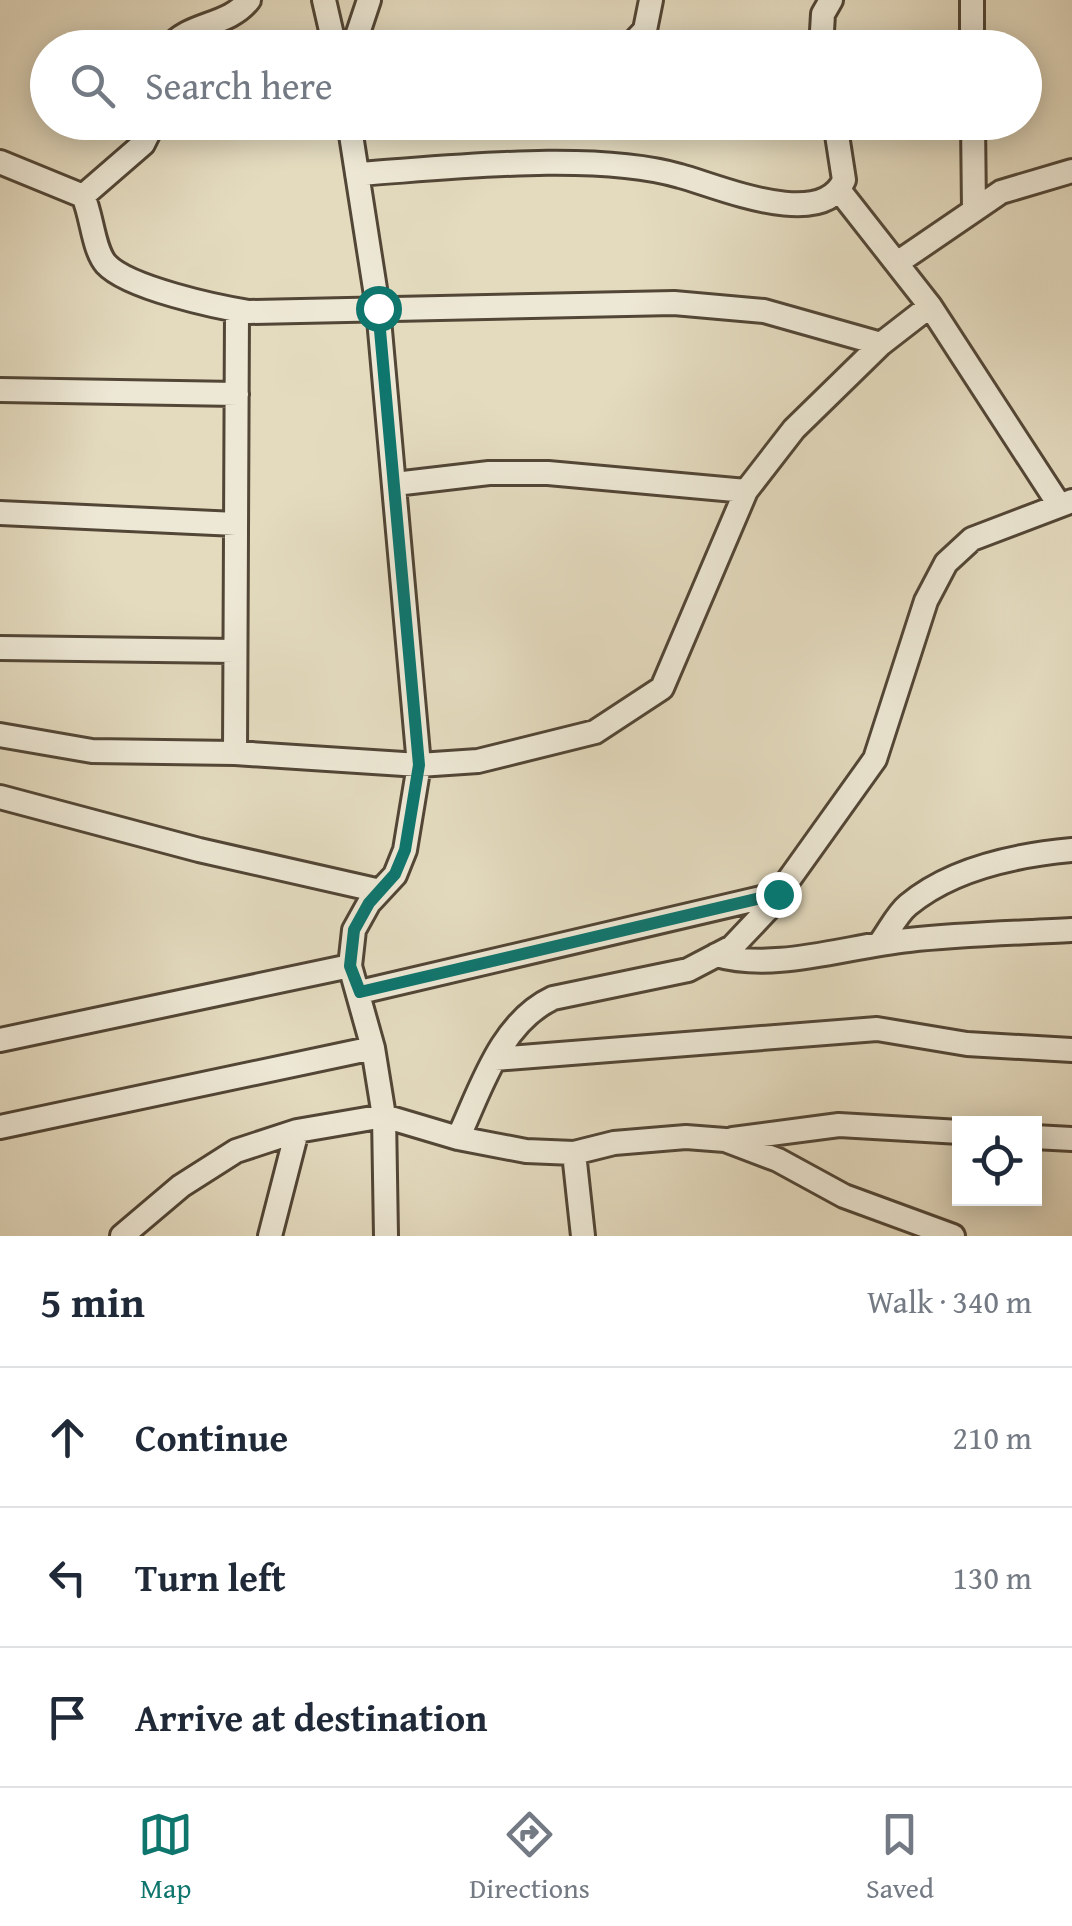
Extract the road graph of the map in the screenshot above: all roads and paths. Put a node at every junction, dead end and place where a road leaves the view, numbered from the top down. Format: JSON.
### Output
{"nodes":[{"id":1,"x":250,"y":0,"type":"edge"},
{"id":2,"x":324,"y":0,"type":"edge"},
{"id":3,"x":369,"y":0,"type":"edge"},
{"id":4,"x":651,"y":0,"type":"edge"},
{"id":5,"x":831,"y":0,"type":"edge"},
{"id":6,"x":972,"y":0,"type":"edge"},
{"id":7,"x":199,"y":30,"type":"edge"},
{"id":8,"x":339,"y":30,"type":"edge"},
{"id":9,"x":355,"y":30,"type":"edge"},
{"id":10,"x":645,"y":30,"type":"edge"},
{"id":11,"x":822,"y":30,"type":"edge"},
{"id":12,"x":972,"y":30,"type":"edge"},
{"id":13,"x":145,"y":140,"type":"edge"},
{"id":14,"x":352,"y":140,"type":"edge"},
{"id":15,"x":838,"y":140,"type":"edge"},
{"id":16,"x":973,"y":140,"type":"edge"},
{"id":17,"x":0,"y":162,"type":"edge"},
{"id":18,"x":1072,"y":171,"type":"edge"},
{"id":19,"x":357,"y":174,"type":"junction"},
{"id":20,"x":840,"y":190,"type":"junction"},
{"id":21,"x":84,"y":196,"type":"junction"},
{"id":22,"x":974,"y":210,"type":"junction"},
{"id":23,"x":897,"y":263,"type":"junction"},
{"id":24,"x":930,"y":306,"type":"junction"},
{"id":25,"x":378,"y":308,"type":"junction"},
{"id":26,"x":237,"y":310,"type":"junction"},
{"id":27,"x":880,"y":344,"type":"junction"},
{"id":28,"x":0,"y":390,"type":"edge"},
{"id":29,"x":237,"y":394,"type":"junction"},
{"id":30,"x":395,"y":484,"type":"junction"},
{"id":31,"x":746,"y":491,"type":"junction"},
{"id":32,"x":1065,"y":502,"type":"edge"},
{"id":33,"x":0,"y":513,"type":"edge"},
{"id":34,"x":236,"y":524,"type":"junction"},
{"id":35,"x":0,"y":648,"type":"edge"},
{"id":36,"x":236,"y":651,"type":"junction"},
{"id":37,"x":0,"y":735,"type":"edge"},
{"id":38,"x":235,"y":753,"type":"junction"},
{"id":39,"x":419,"y":765,"type":"junction"},
{"id":40,"x":0,"y":797,"type":"edge"},
{"id":41,"x":1072,"y":850,"type":"edge"},
{"id":42,"x":380,"y":891,"type":"junction"},
{"id":43,"x":778,"y":894,"type":"junction"},
{"id":44,"x":1072,"y":930,"type":"edge"},
{"id":45,"x":880,"y":944,"type":"junction"},
{"id":46,"x":716,"y":955,"type":"junction"},
{"id":47,"x":350,"y":966,"type":"junction"},
{"id":48,"x":360,"y":992,"type":"junction"},
{"id":49,"x":0,"y":1040,"type":"edge"},
{"id":50,"x":373,"y":1048,"type":"junction"},
{"id":51,"x":1072,"y":1050,"type":"edge"},
{"id":52,"x":495,"y":1059,"type":"junction"},
{"id":53,"x":384,"y":1116,"type":"junction"},
{"id":54,"x":0,"y":1127,"type":"edge"},
{"id":55,"x":297,"y":1131,"type":"junction"},
{"id":56,"x":952,"y":1132,"type":"edge"},
{"id":57,"x":1042,"y":1137,"type":"edge"},
{"id":58,"x":458,"y":1138,"type":"junction"},
{"id":59,"x":1072,"y":1139,"type":"edge"},
{"id":60,"x":725,"y":1140,"type":"junction"},
{"id":61,"x":574,"y":1152,"type":"junction"},
{"id":62,"x":122,"y":1236,"type":"edge"},
{"id":63,"x":270,"y":1236,"type":"edge"},
{"id":64,"x":386,"y":1236,"type":"edge"},
{"id":65,"x":583,"y":1236,"type":"edge"},
{"id":66,"x":953,"y":1236,"type":"edge"}],
"edges":[{"from":1,"to":7,"type":"street"},
{"from":2,"to":8,"type":"street"},
{"from":3,"to":9,"type":"street"},
{"from":4,"to":10,"type":"street"},
{"from":5,"to":11,"type":"street"},
{"from":6,"to":12,"type":"street"},
{"from":13,"to":21,"type":"street"},
{"from":14,"to":19,"type":"street"},
{"from":15,"to":20,"type":"street"},
{"from":16,"to":22,"type":"street"},
{"from":17,"to":21,"type":"street"},
{"from":18,"to":22,"type":"street"},
{"from":19,"to":20,"type":"street"},
{"from":19,"to":25,"type":"street"},
{"from":20,"to":23,"type":"street"},
{"from":21,"to":26,"type":"street"},
{"from":22,"to":23,"type":"street"},
{"from":23,"to":24,"type":"street"},
{"from":24,"to":27,"type":"street"},
{"from":24,"to":32,"type":"street"},
{"from":25,"to":26,"type":"street"},
{"from":25,"to":27,"type":"street"},
{"from":25,"to":30,"type":"street"},
{"from":26,"to":29,"type":"street"},
{"from":27,"to":31,"type":"street"},
{"from":28,"to":29,"type":"street"},
{"from":29,"to":34,"type":"street"},
{"from":30,"to":31,"type":"street"},
{"from":30,"to":39,"type":"street"},
{"from":31,"to":39,"type":"street"},
{"from":32,"to":43,"type":"street"},
{"from":33,"to":34,"type":"street"},
{"from":34,"to":36,"type":"street"},
{"from":35,"to":36,"type":"street"},
{"from":36,"to":38,"type":"street"},
{"from":37,"to":38,"type":"street"},
{"from":38,"to":39,"type":"street"},
{"from":39,"to":42,"type":"street"},
{"from":40,"to":42,"type":"street"},
{"from":41,"to":45,"type":"street"},
{"from":42,"to":47,"type":"street"},
{"from":43,"to":46,"type":"street"},
{"from":43,"to":48,"type":"street"},
{"from":44,"to":45,"type":"street"},
{"from":45,"to":46,"type":"street"},
{"from":46,"to":52,"type":"street"},
{"from":47,"to":48,"type":"street"},
{"from":47,"to":49,"type":"street"},
{"from":48,"to":50,"type":"street"},
{"from":50,"to":53,"type":"street"},
{"from":50,"to":54,"type":"street"},
{"from":51,"to":52,"type":"street"},
{"from":52,"to":58,"type":"street"},
{"from":53,"to":55,"type":"street"},
{"from":53,"to":58,"type":"street"},
{"from":53,"to":64,"type":"street"},
{"from":55,"to":62,"type":"street"},
{"from":55,"to":63,"type":"street"},
{"from":56,"to":60,"type":"street"},
{"from":57,"to":59,"type":"street"},
{"from":58,"to":61,"type":"street"},
{"from":60,"to":61,"type":"street"},
{"from":60,"to":66,"type":"street"},
{"from":61,"to":65,"type":"street"}]}
